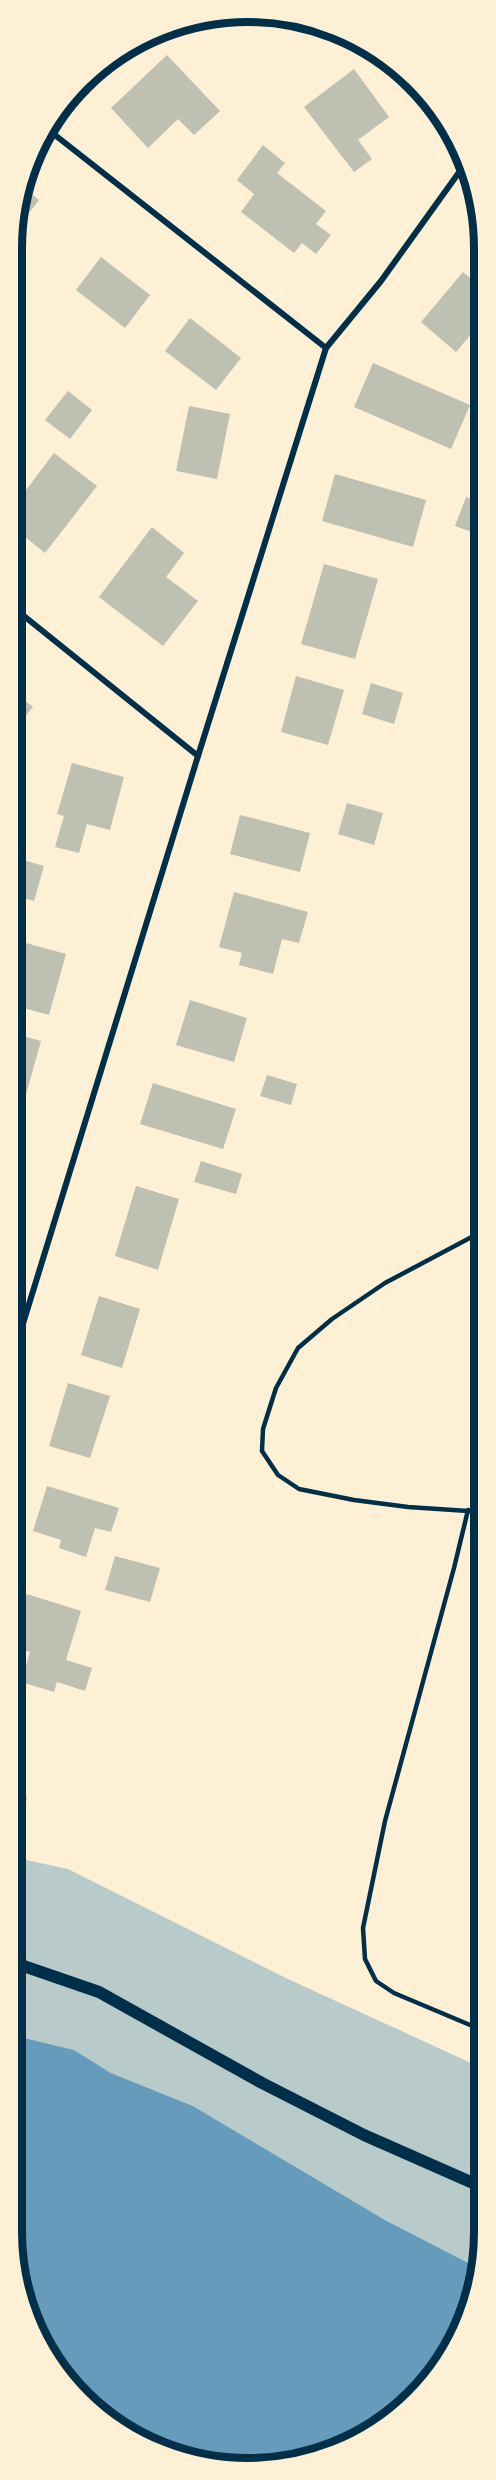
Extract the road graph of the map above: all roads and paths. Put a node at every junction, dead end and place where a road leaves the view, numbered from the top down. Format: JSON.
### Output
{"nodes":[{"id":1,"x":54,"y":134,"type":"edge"},
{"id":2,"x":460,"y":171,"type":"edge"},
{"id":3,"x":326,"y":348,"type":"junction"},
{"id":4,"x":22,"y":614,"type":"edge"},
{"id":5,"x":198,"y":756,"type":"junction"},
{"id":6,"x":474,"y":1236,"type":"edge"},
{"id":7,"x":22,"y":1327,"type":"edge"},
{"id":8,"x":468,"y":1510,"type":"junction"},
{"id":9,"x":474,"y":1511,"type":"edge"},
{"id":10,"x":22,"y":1965,"type":"edge"},
{"id":11,"x":474,"y":2027,"type":"edge"},
{"id":12,"x":474,"y":2183,"type":"edge"}],
"edges":[{"from":1,"to":3,"type":"street"},
{"from":2,"to":3,"type":"street"},
{"from":3,"to":5,"type":"street"},
{"from":4,"to":5,"type":"street"},
{"from":5,"to":7,"type":"street"},
{"from":6,"to":8,"type":"lane"},
{"from":8,"to":9,"type":"lane"},
{"from":8,"to":11,"type":"lane"},
{"from":10,"to":12,"type":"main road"}]}
